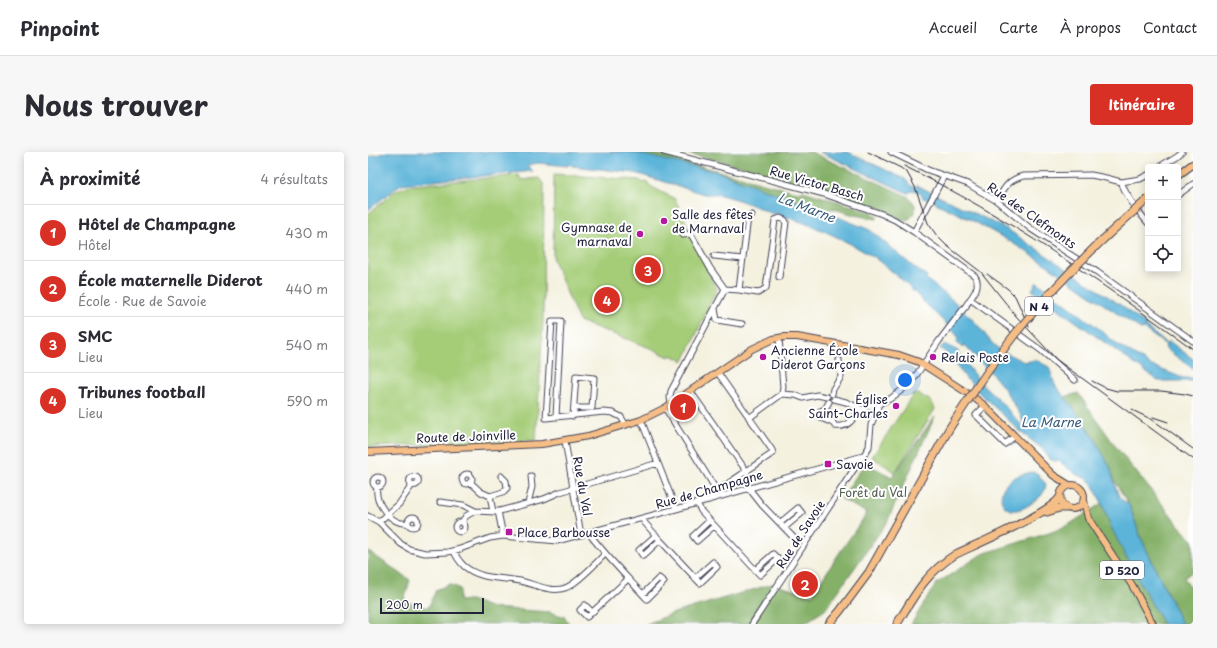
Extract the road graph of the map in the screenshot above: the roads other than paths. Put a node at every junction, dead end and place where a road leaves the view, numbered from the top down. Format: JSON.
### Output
{"nodes":[{"id":1,"x":664,"y":152,"type":"edge"},
{"id":2,"x":891,"y":152,"type":"edge"},
{"id":3,"x":1182,"y":152,"type":"edge"},
{"id":4,"x":1193,"y":163,"type":"edge"},
{"id":5,"x":1164,"y":164,"type":"edge"},
{"id":6,"x":1181,"y":173,"type":"edge"},
{"id":7,"x":944,"y":176,"type":"junction"},
{"id":8,"x":1145,"y":176,"type":"edge"},
{"id":9,"x":1121,"y":182,"type":"junction"},
{"id":10,"x":1193,"y":184,"type":"edge"},
{"id":11,"x":1181,"y":193,"type":"edge"},
{"id":12,"x":1147,"y":200,"type":"edge"},
{"id":13,"x":997,"y":201,"type":"junction"},
{"id":14,"x":752,"y":215,"type":"dead end"},
{"id":15,"x":1145,"y":219,"type":"edge"},
{"id":16,"x":914,"y":232,"type":"junction"},
{"id":17,"x":683,"y":235,"type":"dead end"},
{"id":18,"x":714,"y":256,"type":"dead end"},
{"id":19,"x":743,"y":259,"type":"junction"},
{"id":20,"x":779,"y":277,"type":"dead end"},
{"id":21,"x":725,"y":289,"type":"junction"},
{"id":22,"x":739,"y":290,"type":"junction"},
{"id":23,"x":970,"y":299,"type":"junction"},
{"id":24,"x":715,"y":309,"type":"junction"},
{"id":25,"x":717,"y":320,"type":"junction"},
{"id":26,"x":707,"y":324,"type":"junction"},
{"id":27,"x":742,"y":324,"type":"dead end"},
{"id":28,"x":779,"y":338,"type":"junction"},
{"id":29,"x":1193,"y":341,"type":"edge"},
{"id":30,"x":839,"y":360,"type":"dead end"},
{"id":31,"x":924,"y":364,"type":"junction"},
{"id":32,"x":718,"y":373,"type":"junction"},
{"id":33,"x":1075,"y":380,"type":"dead end"},
{"id":34,"x":675,"y":386,"type":"junction"},
{"id":35,"x":691,"y":392,"type":"junction"},
{"id":36,"x":782,"y":394,"type":"junction"},
{"id":37,"x":830,"y":398,"type":"junction"},
{"id":38,"x":680,"y":399,"type":"junction"},
{"id":39,"x":985,"y":406,"type":"junction"},
{"id":40,"x":668,"y":407,"type":"junction"},
{"id":41,"x":574,"y":408,"type":"junction"},
{"id":42,"x":825,"y":408,"type":"junction"},
{"id":43,"x":860,"y":409,"type":"junction"},
{"id":44,"x":875,"y":415,"type":"junction"},
{"id":45,"x":574,"y":416,"type":"junction"},
{"id":46,"x":556,"y":417,"type":"junction"},
{"id":47,"x":749,"y":418,"type":"junction"},
{"id":48,"x":641,"y":420,"type":"junction"},
{"id":49,"x":831,"y":420,"type":"junction"},
{"id":50,"x":626,"y":425,"type":"junction"},
{"id":51,"x":1015,"y":436,"type":"junction"},
{"id":52,"x":565,"y":441,"type":"junction"},
{"id":53,"x":368,"y":452,"type":"edge"},
{"id":54,"x":856,"y":461,"type":"junction"},
{"id":55,"x":658,"y":463,"type":"junction"},
{"id":56,"x":747,"y":472,"type":"junction"},
{"id":57,"x":1053,"y":475,"type":"junction"},
{"id":58,"x":501,"y":476,"type":"dead end"},
{"id":59,"x":531,"y":476,"type":"dead end"},
{"id":60,"x":470,"y":482,"type":"dead end"},
{"id":61,"x":412,"y":485,"type":"dead end"},
{"id":62,"x":1069,"y":485,"type":"junction"},
{"id":63,"x":377,"y":487,"type":"dead end"},
{"id":64,"x":573,"y":488,"type":"junction"},
{"id":65,"x":751,"y":488,"type":"junction"},
{"id":66,"x":717,"y":491,"type":"junction"},
{"id":67,"x":1060,"y":495,"type":"junction"},
{"id":68,"x":490,"y":496,"type":"junction"},
{"id":69,"x":709,"y":500,"type":"junction"},
{"id":70,"x":1084,"y":501,"type":"junction"},
{"id":71,"x":440,"y":502,"type":"dead end"},
{"id":72,"x":528,"y":503,"type":"junction"},
{"id":73,"x":697,"y":503,"type":"junction"},
{"id":74,"x":1070,"y":508,"type":"junction"},
{"id":75,"x":676,"y":509,"type":"junction"},
{"id":76,"x":475,"y":511,"type":"junction"},
{"id":77,"x":495,"y":512,"type":"junction"},
{"id":78,"x":388,"y":515,"type":"junction"},
{"id":79,"x":368,"y":516,"type":"edge"},
{"id":80,"x":644,"y":518,"type":"junction"},
{"id":81,"x":1088,"y":518,"type":"junction"},
{"id":82,"x":709,"y":520,"type":"junction"},
{"id":83,"x":379,"y":522,"type":"junction"},
{"id":84,"x":462,"y":522,"type":"dead end"},
{"id":85,"x":408,"y":523,"type":"dead end"},
{"id":86,"x":780,"y":523,"type":"junction"},
{"id":87,"x":714,"y":526,"type":"junction"},
{"id":88,"x":784,"y":528,"type":"junction"},
{"id":89,"x":590,"y":533,"type":"junction"},
{"id":90,"x":581,"y":535,"type":"junction"},
{"id":91,"x":656,"y":535,"type":"junction"},
{"id":92,"x":503,"y":536,"type":"junction"},
{"id":93,"x":794,"y":538,"type":"dead end"},
{"id":94,"x":660,"y":540,"type":"junction"},
{"id":95,"x":454,"y":550,"type":"junction"},
{"id":96,"x":605,"y":554,"type":"junction"},
{"id":97,"x":755,"y":570,"type":"dead end"},
{"id":98,"x":695,"y":578,"type":"dead end"},
{"id":99,"x":628,"y":579,"type":"junction"},
{"id":100,"x":858,"y":591,"type":"junction"},
{"id":101,"x":643,"y":594,"type":"dead end"},
{"id":102,"x":592,"y":612,"type":"dead end"},
{"id":103,"x":752,"y":624,"type":"edge"},
{"id":104,"x":826,"y":624,"type":"edge"},
{"id":105,"x":829,"y":624,"type":"edge"},
{"id":106,"x":834,"y":624,"type":"edge"},
{"id":107,"x":899,"y":624,"type":"edge"},
{"id":108,"x":1153,"y":624,"type":"edge"}],
"edges":[{"from":1,"to":16,"type":"street","name":"Rue Victor Basch"},
{"from":2,"to":7,"type":"street","name":"Rue des Clefmonts"},
{"from":3,"to":5,"type":"street"},
{"from":4,"to":6,"type":"highway"},
{"from":7,"to":13,"type":"street","name":"Rue des Clefmonts"},
{"from":7,"to":16,"type":"street"},
{"from":8,"to":9,"type":"street"},
{"from":9,"to":13,"type":"street"},
{"from":9,"to":15,"type":"street"},
{"from":10,"to":11,"type":"street"},
{"from":12,"to":100,"type":"highway","number":"N 4","bridge":true},
{"from":13,"to":29,"type":"street","name":"Rue des Clefmonts"},
{"from":14,"to":19,"type":"street"},
{"from":16,"to":23,"type":"street","name":"Rue Victor Basch"},
{"from":17,"to":21,"type":"street"},
{"from":18,"to":19,"type":"street"},
{"from":19,"to":22,"type":"street"},
{"from":20,"to":22,"type":"street"},
{"from":21,"to":22,"type":"street"},
{"from":21,"to":24,"type":"street"},
{"from":23,"to":31,"type":"street","name":"Rue de Savoie"},
{"from":23,"to":33,"type":"street"},
{"from":24,"to":25,"type":"street"},
{"from":24,"to":26,"type":"street"},
{"from":25,"to":26,"type":"street"},
{"from":25,"to":27,"type":"street"},
{"from":26,"to":34,"type":"street"},
{"from":28,"to":31,"type":"main road","name":"Route de Joinville"},
{"from":28,"to":32,"type":"main road","name":"Route de Joinville"},
{"from":28,"to":36,"type":"street"},
{"from":30,"to":37,"type":"street"},
{"from":31,"to":39,"type":"main road","name":"Route de Joinville"},
{"from":31,"to":44,"type":"street","name":"Rue de Savoie"},
{"from":32,"to":35,"type":"main road","name":"Route de Joinville"},
{"from":32,"to":47,"type":"street"},
{"from":34,"to":38,"type":"street"},
{"from":34,"to":40,"type":"street"},
{"from":35,"to":38,"type":"main road","name":"Route de Joinville"},
{"from":35,"to":56,"type":"street"},
{"from":36,"to":37,"type":"street"},
{"from":36,"to":47,"type":"street"},
{"from":37,"to":42,"type":"street"},
{"from":37,"to":43,"type":"street"},
{"from":38,"to":40,"type":"main road","name":"Route de Joinville"},
{"from":39,"to":51,"type":"main road","name":"Route de Joinville"},
{"from":39,"to":51,"type":"street"},
{"from":40,"to":48,"type":"main road","name":"Route de Joinville"},
{"from":40,"to":66,"type":"street"},
{"from":41,"to":41,"type":"street"},
{"from":41,"to":45,"type":"street"},
{"from":42,"to":49,"type":"street"},
{"from":42,"to":49,"type":"street"},
{"from":43,"to":44,"type":"street"},
{"from":43,"to":49,"type":"street"},
{"from":44,"to":54,"type":"street","name":"Rue de Savoie"},
{"from":45,"to":46,"type":"street"},
{"from":45,"to":50,"type":"street"},
{"from":46,"to":46,"type":"street"},
{"from":47,"to":56,"type":"street"},
{"from":48,"to":50,"type":"main road","name":"Route de Joinville"},
{"from":48,"to":55,"type":"street"},
{"from":50,"to":52,"type":"main road","name":"Route de Joinville"},
{"from":51,"to":57,"type":"main road","name":"Route de Joinville"},
{"from":52,"to":53,"type":"main road","name":"Route de Joinville"},
{"from":52,"to":64,"type":"street","name":"Rue du Val"},
{"from":54,"to":65,"type":"street","name":"Rue de Champagne"},
{"from":54,"to":103,"type":"street","name":"Rue de Savoie"},
{"from":55,"to":64,"type":"street"},
{"from":55,"to":75,"type":"street"},
{"from":56,"to":66,"type":"street"},
{"from":57,"to":62,"type":"main road"},
{"from":57,"to":67,"type":"main road"},
{"from":58,"to":68,"type":"street"},
{"from":59,"to":72,"type":"street"},
{"from":60,"to":68,"type":"street"},
{"from":61,"to":78,"type":"street"},
{"from":62,"to":67,"type":"main road"},
{"from":62,"to":70,"type":"main road"},
{"from":63,"to":78,"type":"street"},
{"from":64,"to":72,"type":"street"},
{"from":64,"to":90,"type":"street","name":"Rue du Val"},
{"from":65,"to":69,"type":"street","name":"Rue de Champagne"},
{"from":65,"to":86,"type":"street"},
{"from":66,"to":69,"type":"street"},
{"from":67,"to":74,"type":"main road"},
{"from":67,"to":107,"type":"highway"},
{"from":68,"to":77,"type":"street"},
{"from":69,"to":73,"type":"street","name":"Rue de Champagne"},
{"from":70,"to":74,"type":"main road"},
{"from":70,"to":81,"type":"main road","number":"D 520"},
{"from":71,"to":76,"type":"street"},
{"from":72,"to":77,"type":"street"},
{"from":73,"to":75,"type":"street","name":"Rue de Champagne"},
{"from":73,"to":82,"type":"street"},
{"from":74,"to":81,"type":"main road","number":"D 520"},
{"from":74,"to":107,"type":"highway"},
{"from":75,"to":80,"type":"street","name":"Rue de Champagne"},
{"from":76,"to":77,"type":"street"},
{"from":76,"to":84,"type":"street"},
{"from":77,"to":92,"type":"street"},
{"from":78,"to":83,"type":"street"},
{"from":78,"to":85,"type":"street"},
{"from":79,"to":83,"type":"street","name":"Rue de Champagne"},
{"from":80,"to":89,"type":"street","name":"Rue de Champagne"},
{"from":80,"to":91,"type":"street"},
{"from":81,"to":108,"type":"main road","number":"D 520"},
{"from":82,"to":87,"type":"street"},
{"from":82,"to":87,"type":"street"},
{"from":83,"to":95,"type":"street","name":"Rue de Champagne"},
{"from":86,"to":88,"type":"street"},
{"from":86,"to":88,"type":"street"},
{"from":87,"to":97,"type":"street"},
{"from":88,"to":93,"type":"street"},
{"from":89,"to":90,"type":"street","name":"Rue de Champagne"},
{"from":89,"to":96,"type":"street"},
{"from":90,"to":92,"type":"street","name":"Rue de Champagne"},
{"from":91,"to":94,"type":"street"},
{"from":91,"to":94,"type":"street"},
{"from":92,"to":95,"type":"street","name":"Rue de Champagne"},
{"from":94,"to":98,"type":"street"},
{"from":95,"to":96,"type":"street"},
{"from":96,"to":99,"type":"street"},
{"from":99,"to":101,"type":"street"},
{"from":99,"to":102,"type":"street"},
{"from":100,"to":104,"type":"highway","number":"N 4"},
{"from":100,"to":105,"type":"highway","number":"N 4"},
{"from":100,"to":106,"type":"highway","number":"N 4"}]}
